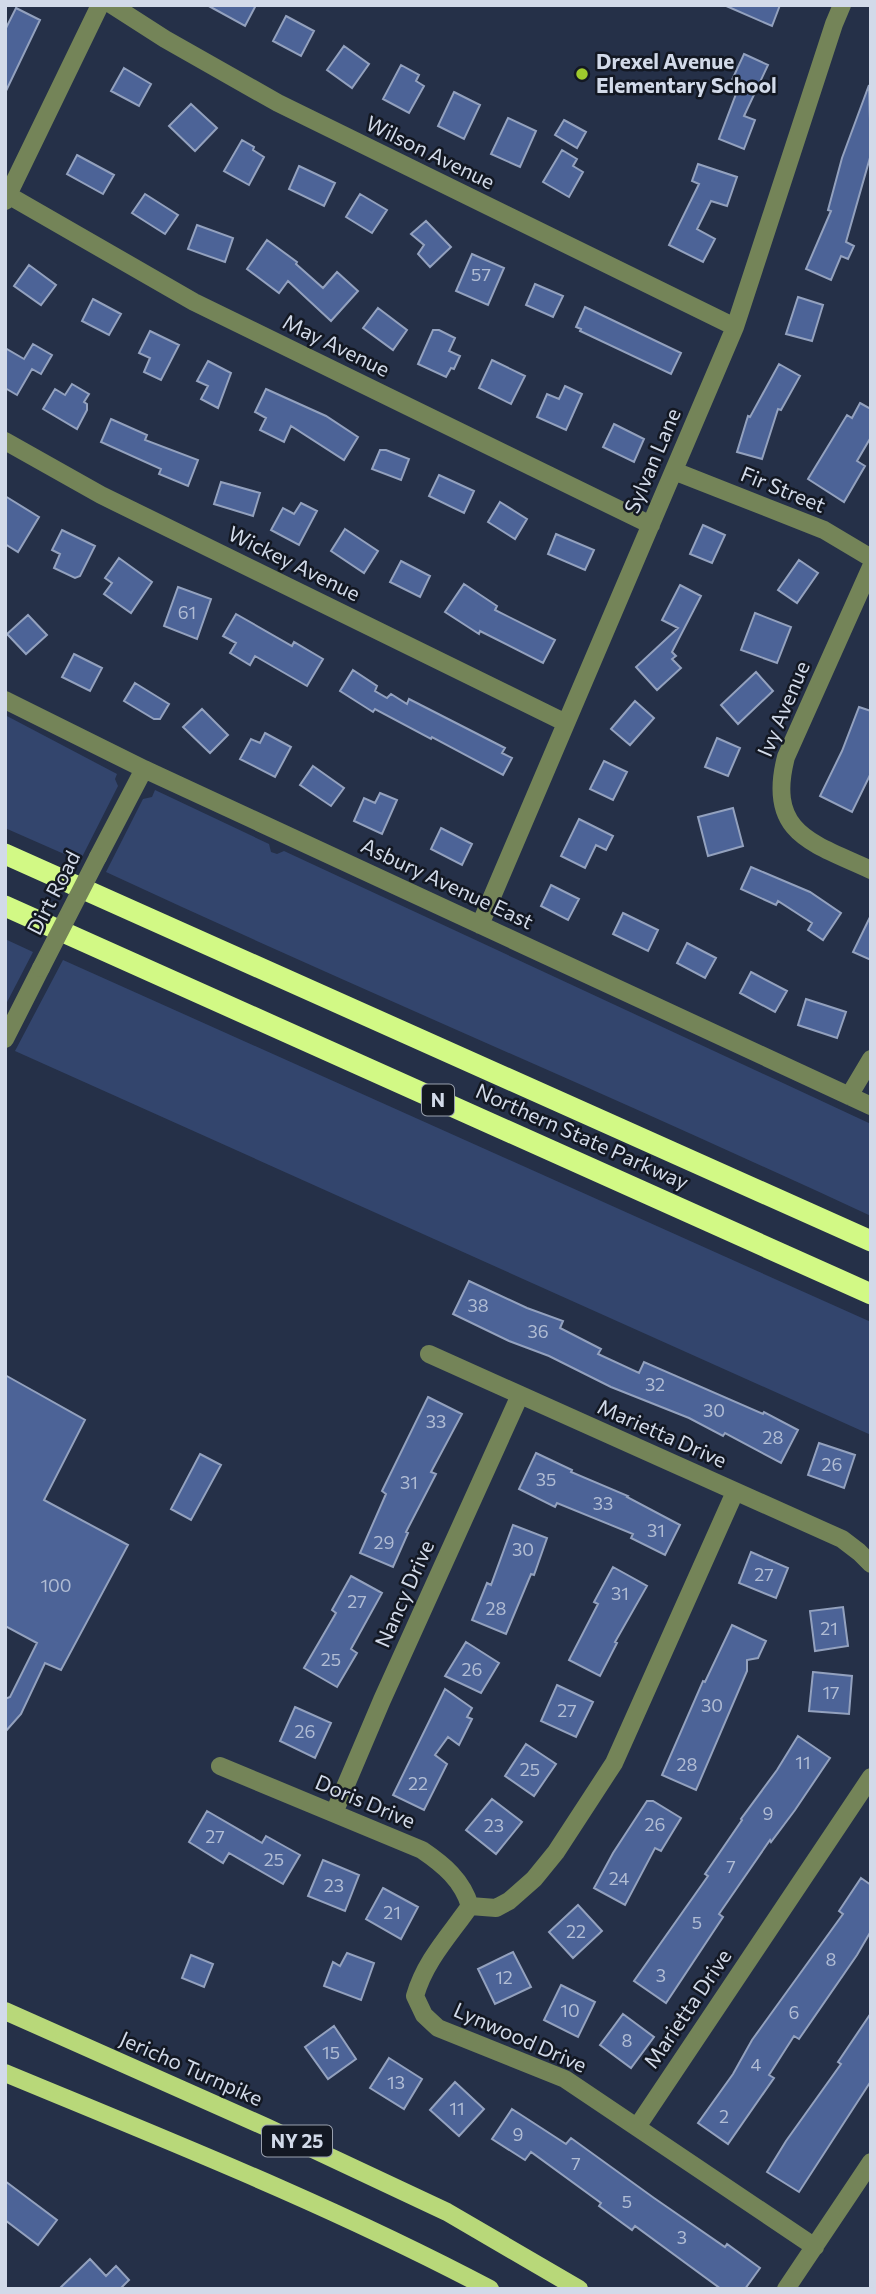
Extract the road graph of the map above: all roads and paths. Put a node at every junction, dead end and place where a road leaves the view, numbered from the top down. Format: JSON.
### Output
{"nodes":[{"id":1,"x":100,"y":5,"type":"edge"},
{"id":2,"x":112,"y":5,"type":"edge"},
{"id":3,"x":842,"y":5,"type":"edge"},
{"id":4,"x":7,"y":198,"type":"edge"},
{"id":5,"x":735,"y":327,"type":"junction"},
{"id":6,"x":5,"y":441,"type":"edge"},
{"id":7,"x":674,"y":471,"type":"junction"},
{"id":8,"x":651,"y":525,"type":"junction"},
{"id":9,"x":871,"y":558,"type":"edge"},
{"id":10,"x":871,"y":567,"type":"edge"},
{"id":11,"x":5,"y":700,"type":"edge"},
{"id":12,"x":566,"y":723,"type":"junction"},
{"id":13,"x":144,"y":769,"type":"junction"},
{"id":14,"x":5,"y":854,"type":"edge"},
{"id":15,"x":871,"y":870,"type":"edge"},
{"id":16,"x":5,"y":906,"type":"edge"},
{"id":17,"x":480,"y":925,"type":"junction"},
{"id":18,"x":5,"y":1039,"type":"edge"},
{"id":19,"x":871,"y":1059,"type":"edge"},
{"id":20,"x":849,"y":1096,"type":"junction"},
{"id":21,"x":871,"y":1106,"type":"edge"},
{"id":22,"x":871,"y":1241,"type":"edge"},
{"id":23,"x":871,"y":1294,"type":"edge"},
{"id":24,"x":429,"y":1354,"type":"dead end"},
{"id":25,"x":520,"y":1395,"type":"junction"},
{"id":26,"x":736,"y":1492,"type":"junction"},
{"id":27,"x":871,"y":1564,"type":"edge"},
{"id":28,"x":220,"y":1766,"type":"dead end"},
{"id":29,"x":871,"y":1777,"type":"edge"},
{"id":30,"x":334,"y":1813,"type":"junction"},
{"id":31,"x":470,"y":1906,"type":"junction"},
{"id":32,"x":5,"y":2011,"type":"edge"},
{"id":33,"x":5,"y":2073,"type":"edge"},
{"id":34,"x":637,"y":2127,"type":"junction"},
{"id":35,"x":871,"y":2162,"type":"edge"},
{"id":36,"x":815,"y":2247,"type":"junction"},
{"id":37,"x":490,"y":2289,"type":"edge"},
{"id":38,"x":579,"y":2289,"type":"edge"},
{"id":39,"x":786,"y":2289,"type":"edge"}],
"edges":[{"from":1,"to":4,"type":"street"},
{"from":2,"to":5,"type":"street","name":"Wilson Avenue"},
{"from":3,"to":5,"type":"street","name":"Sylvan Lane"},
{"from":4,"to":8,"type":"street","name":"May Avenue"},
{"from":5,"to":7,"type":"street","name":"Sylvan Lane"},
{"from":6,"to":12,"type":"street","name":"Wickey Avenue"},
{"from":7,"to":8,"type":"street","name":"Sylvan Lane"},
{"from":7,"to":9,"type":"street","name":"Fir Street"},
{"from":8,"to":12,"type":"street","name":"Sylvan Lane"},
{"from":10,"to":15,"type":"street","name":"Ivy Avenue"},
{"from":11,"to":13,"type":"street","name":"Asbury Avenue East"},
{"from":12,"to":17,"type":"street","name":"Sylvan Lane"},
{"from":13,"to":17,"type":"street","name":"Asbury Avenue East"},
{"from":13,"to":18,"type":"street","name":"Dirt Road","bridge":true},
{"from":14,"to":22,"type":"highway","name":"Northern State Parkway","number":"N"},
{"from":16,"to":23,"type":"highway","name":"Northern State Parkway","number":"N"},
{"from":17,"to":20,"type":"street","name":"Asbury Avenue East"},
{"from":19,"to":20,"type":"street"},
{"from":20,"to":21,"type":"street","name":"Asbury Avenue East"},
{"from":24,"to":25,"type":"street","name":"Marietta Drive"},
{"from":25,"to":26,"type":"street","name":"Marietta Drive"},
{"from":25,"to":30,"type":"street","name":"Nancy Drive"},
{"from":26,"to":27,"type":"street","name":"Marietta Drive"},
{"from":26,"to":31,"type":"street"},
{"from":28,"to":30,"type":"street","name":"Doris Drive"},
{"from":29,"to":34,"type":"street","name":"Marietta Drive"},
{"from":30,"to":31,"type":"street","name":"Doris Drive"},
{"from":31,"to":34,"type":"street","name":"Lynwood Drive"},
{"from":32,"to":38,"type":"main road","name":"Jericho Turnpike","number":"NY 25"},
{"from":33,"to":37,"type":"main road","number":"NY 25"},
{"from":34,"to":36,"type":"street","name":"Lynwood Drive"},
{"from":35,"to":36,"type":"street"},
{"from":36,"to":39,"type":"street"}]}
